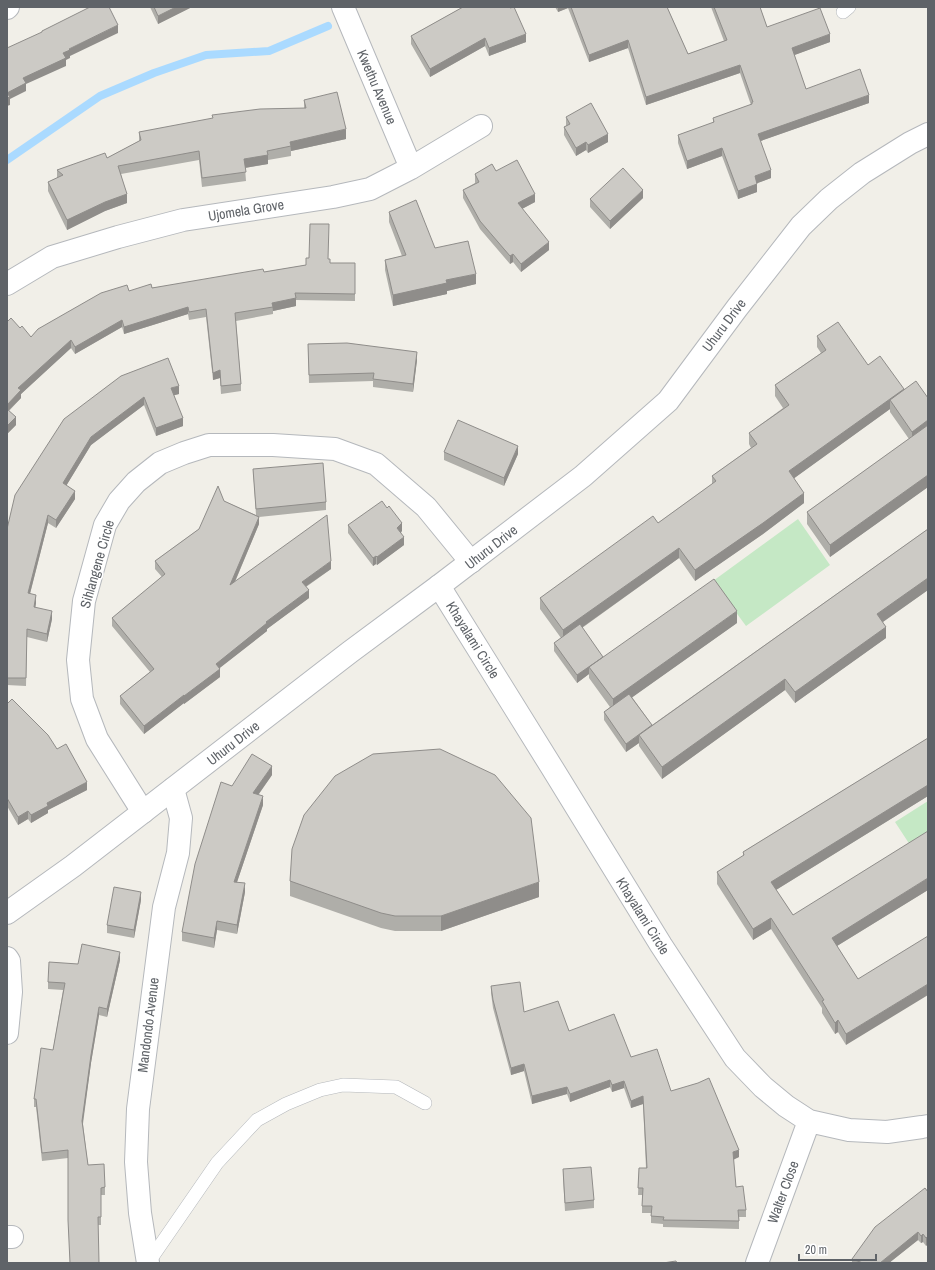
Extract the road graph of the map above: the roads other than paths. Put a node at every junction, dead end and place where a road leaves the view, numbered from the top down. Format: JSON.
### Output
{"nodes":[{"id":1,"x":343,"y":7,"type":"edge"},
{"id":2,"x":481,"y":126,"type":"dead end"},
{"id":3,"x":928,"y":134,"type":"edge"},
{"id":4,"x":411,"y":168,"type":"junction"},
{"id":5,"x":7,"y":284,"type":"edge"},
{"id":6,"x":471,"y":562,"type":"junction"},
{"id":7,"x":439,"y":586,"type":"junction"},
{"id":8,"x":172,"y":789,"type":"junction"},
{"id":9,"x":142,"y":812,"type":"junction"},
{"id":10,"x":7,"y":913,"type":"edge"},
{"id":11,"x":7,"y":958,"type":"edge"},
{"id":12,"x":7,"y":1033,"type":"edge"},
{"id":13,"x":425,"y":1103,"type":"dead end"},
{"id":14,"x":809,"y":1122,"type":"junction"},
{"id":15,"x":928,"y":1126,"type":"edge"},
{"id":16,"x":148,"y":1263,"type":"edge"},
{"id":17,"x":757,"y":1263,"type":"edge"}],
"edges":[{"from":1,"to":4,"type":"street","name":"Kwethu Avenue"},
{"from":2,"to":4,"type":"street","name":"Ujomela Grove"},
{"from":3,"to":6,"type":"street","name":"Uhuru Drive"},
{"from":4,"to":5,"type":"street","name":"Ujomela Grove"},
{"from":6,"to":7,"type":"street","name":"Uhuru Drive"},
{"from":6,"to":9,"type":"street","name":"Sihlangene Circle"},
{"from":7,"to":8,"type":"street","name":"Uhuru Drive"},
{"from":7,"to":14,"type":"street","name":"Khayalami Circle"},
{"from":8,"to":9,"type":"street","name":"Uhuru Drive"},
{"from":8,"to":16,"type":"street","name":"Mandondo Avenue"},
{"from":9,"to":10,"type":"street","name":"Uhuru Drive"},
{"from":11,"to":12,"type":"street"},
{"from":13,"to":16,"type":"lane"},
{"from":14,"to":15,"type":"street","name":"Khayalami Circle"},
{"from":14,"to":17,"type":"street","name":"Walter Close"}]}
